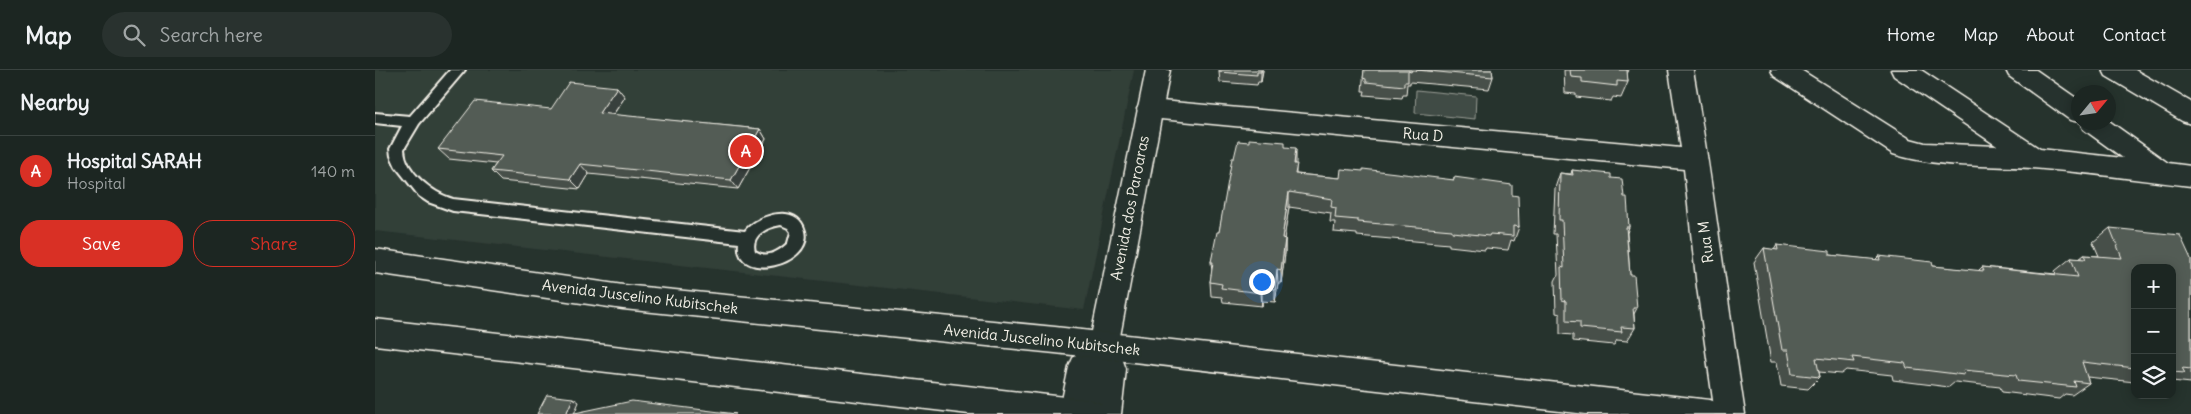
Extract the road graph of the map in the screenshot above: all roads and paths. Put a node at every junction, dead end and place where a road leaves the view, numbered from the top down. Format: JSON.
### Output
{"nodes":[{"id":1,"x":458,"y":70,"type":"edge"},
{"id":2,"x":1158,"y":70,"type":"edge"},
{"id":3,"x":1681,"y":70,"type":"edge"},
{"id":4,"x":1783,"y":70,"type":"edge"},
{"id":5,"x":1903,"y":70,"type":"edge"},
{"id":6,"x":2018,"y":70,"type":"edge"},
{"id":7,"x":2115,"y":70,"type":"edge"},
{"id":8,"x":2071,"y":107,"type":"edge"},
{"id":9,"x":1150,"y":109,"type":"junction"},
{"id":10,"x":2191,"y":114,"type":"edge"},
{"id":11,"x":375,"y":118,"type":"edge"},
{"id":12,"x":413,"y":122,"type":"junction"},
{"id":13,"x":2103,"y":130,"type":"edge"},
{"id":14,"x":2034,"y":158,"type":"junction"},
{"id":15,"x":1696,"y":160,"type":"junction"},
{"id":16,"x":2163,"y":173,"type":"junction"},
{"id":17,"x":2191,"y":176,"type":"edge"},
{"id":18,"x":748,"y":238,"type":"dead end"},
{"id":19,"x":375,"y":261,"type":"edge"},
{"id":20,"x":375,"y":332,"type":"edge"},
{"id":21,"x":1103,"y":346,"type":"junction"},
{"id":22,"x":1080,"y":413,"type":"edge"},
{"id":23,"x":1106,"y":414,"type":"edge"},
{"id":24,"x":1710,"y":414,"type":"edge"},
{"id":25,"x":1730,"y":414,"type":"edge"}],
"edges":[{"from":1,"to":12,"type":"lane"},
{"from":2,"to":9,"type":"street","name":"Avenida dos Paroaras"},
{"from":3,"to":15,"type":"street","name":"Rua M"},
{"from":4,"to":14,"type":"street"},
{"from":5,"to":14,"type":"street"},
{"from":6,"to":8,"type":"street"},
{"from":7,"to":10,"type":"street"},
{"from":9,"to":15,"type":"street","name":"Rua D"},
{"from":9,"to":21,"type":"street","name":"Avenida dos Paroaras"},
{"from":11,"to":12,"type":"lane"},
{"from":12,"to":18,"type":"lane"},
{"from":13,"to":16,"type":"street"},
{"from":14,"to":16,"type":"street"},
{"from":15,"to":25,"type":"street","name":"Rua M"},
{"from":16,"to":17,"type":"street"},
{"from":19,"to":21,"type":"street","name":"Avenida Juscelino Kubitschek"},
{"from":20,"to":22,"type":"street"},
{"from":21,"to":22,"type":"street"},
{"from":21,"to":23,"type":"street"},
{"from":21,"to":24,"type":"street","name":"Avenida Juscelino Kubitschek"}]}
